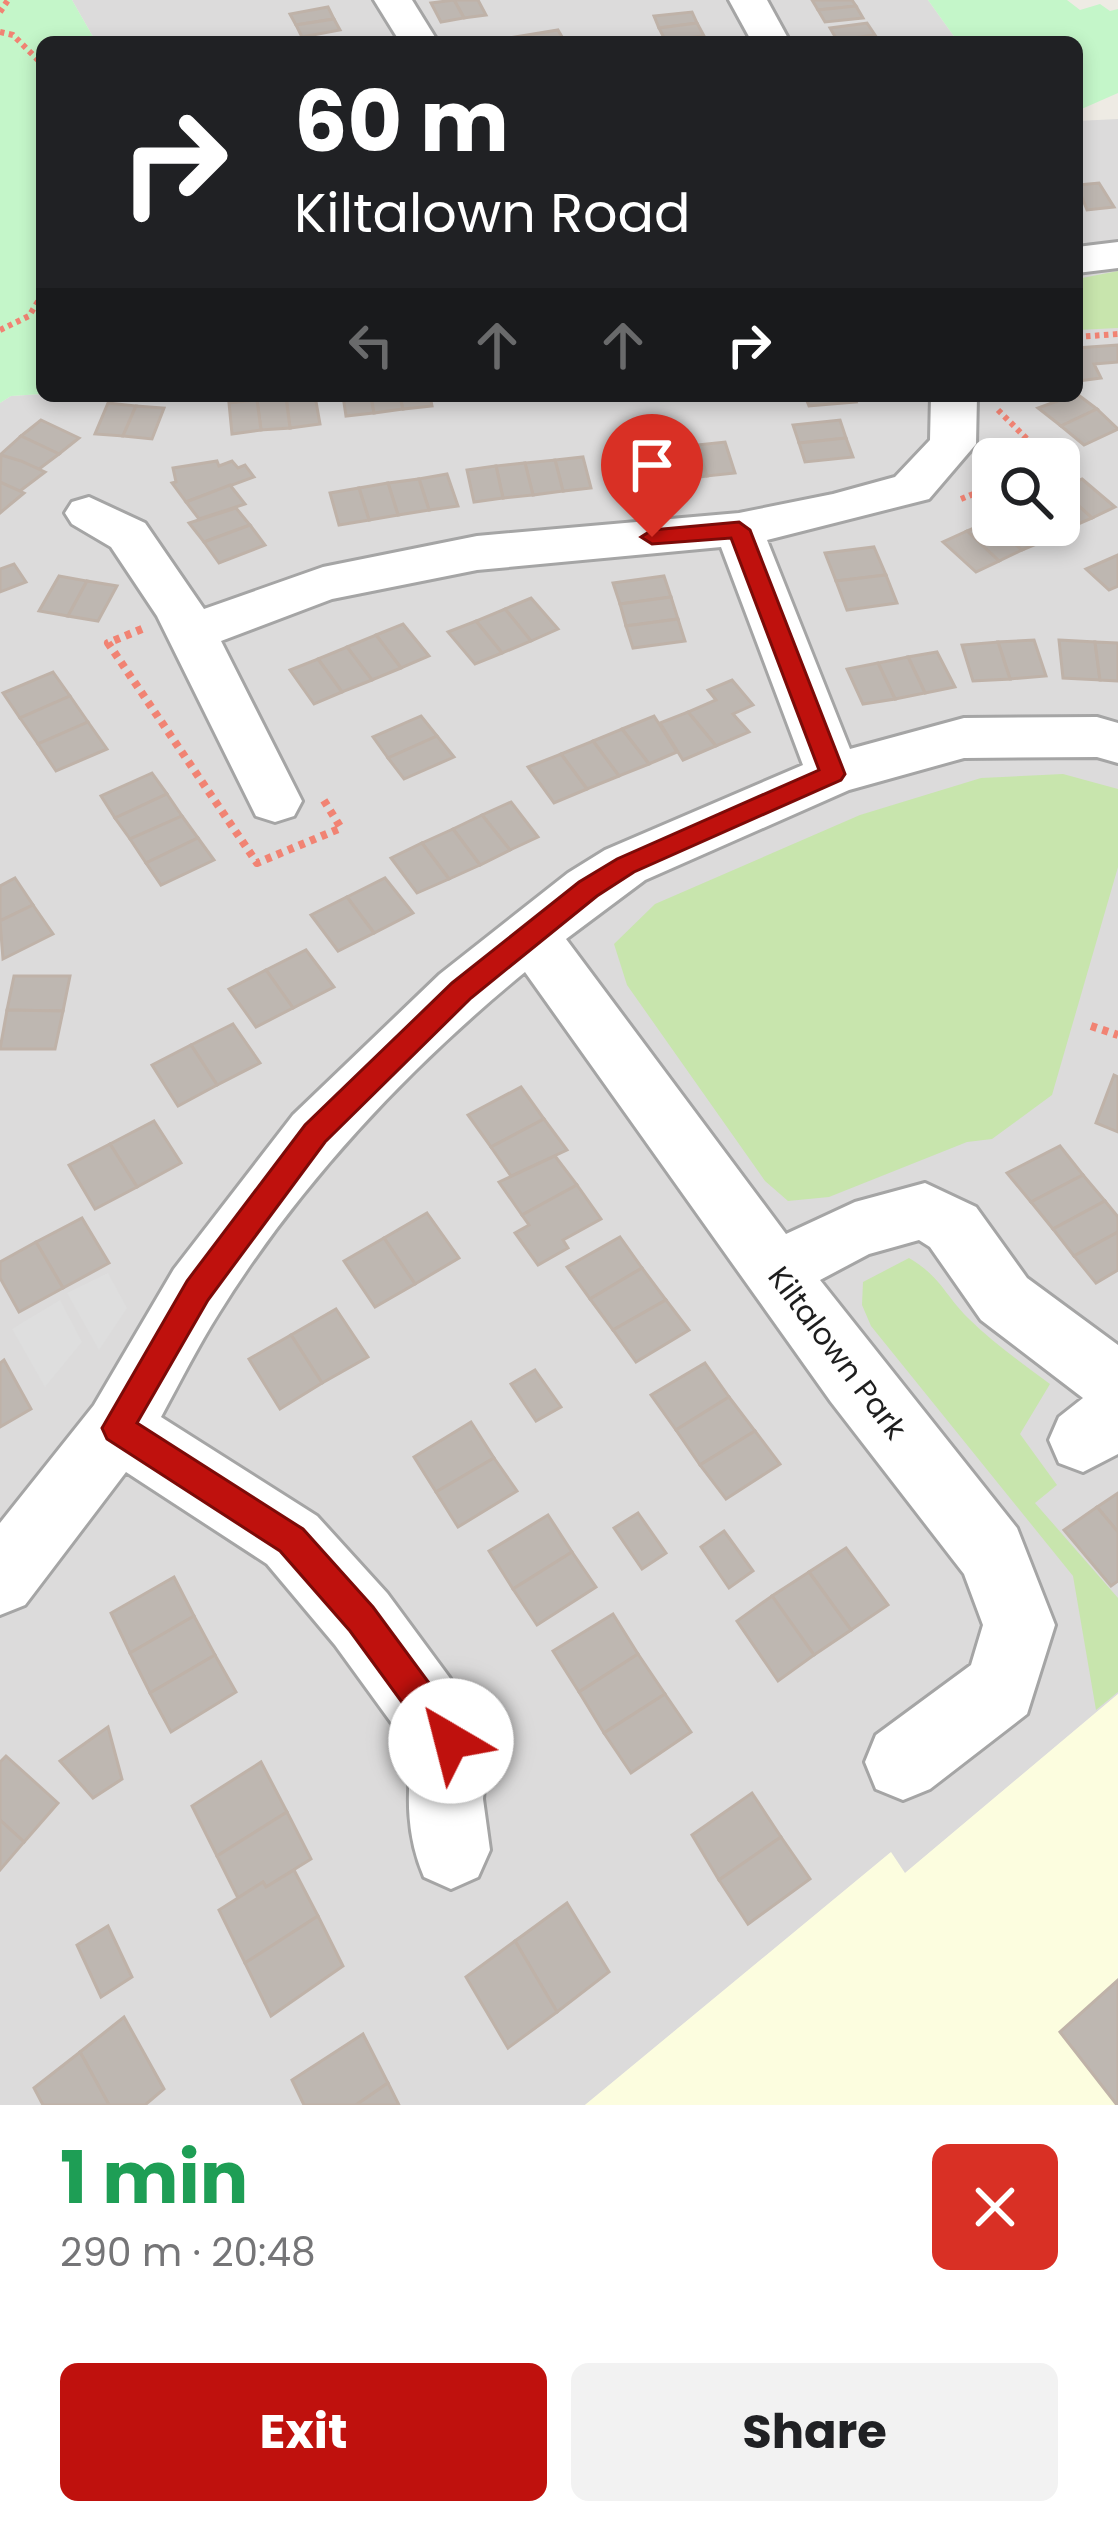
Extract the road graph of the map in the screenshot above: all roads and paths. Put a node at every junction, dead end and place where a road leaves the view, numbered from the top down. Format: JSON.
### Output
{"nodes":[{"id":1,"x":8,"y":0,"type":"edge"},
{"id":2,"x":393,"y":0,"type":"edge"},
{"id":3,"x":748,"y":0,"type":"edge"},
{"id":4,"x":0,"y":12,"type":"edge"},
{"id":5,"x":0,"y":32,"type":"edge"},
{"id":6,"x":415,"y":36,"type":"edge"},
{"id":7,"x":769,"y":36,"type":"edge"},
{"id":8,"x":36,"y":58,"type":"edge"},
{"id":9,"x":1118,"y":256,"type":"edge"},
{"id":10,"x":1083,"y":259,"type":"edge"},
{"id":11,"x":36,"y":305,"type":"edge"},
{"id":12,"x":0,"y":330,"type":"edge"},
{"id":13,"x":1118,"y":334,"type":"edge"},
{"id":14,"x":1083,"y":337,"type":"edge"},
{"id":15,"x":969,"y":402,"type":"edge"},
{"id":16,"x":976,"y":402,"type":"edge"},
{"id":17,"x":1021,"y":438,"type":"edge"},
{"id":18,"x":972,"y":494,"type":"edge"},
{"id":19,"x":953,"y":502,"type":"dead end"},
{"id":20,"x":89,"y":512,"type":"dead end"},
{"id":21,"x":739,"y":530,"type":"junction"},
{"id":22,"x":173,"y":628,"type":"junction"},
{"id":23,"x":1118,"y":743,"type":"edge"},
{"id":24,"x":832,"y":774,"type":"junction"},
{"id":25,"x":296,"y":796,"type":"joint"},
{"id":26,"x":530,"y":935,"type":"junction"},
{"id":27,"x":1091,"y":1025,"type":"dead end"},
{"id":28,"x":1118,"y":1035,"type":"edge"},
{"id":29,"x":775,"y":1270,"type":"junction"},
{"id":30,"x":1118,"y":1384,"type":"edge"},
{"id":31,"x":118,"y":1428,"type":"junction"},
{"id":32,"x":0,"y":1580,"type":"edge"},
{"id":33,"x":903,"y":1762,"type":"dead end"},
{"id":34,"x":451,"y":1850,"type":"dead end"}],
"edges":[{"from":1,"to":4,"type":"path"},
{"from":2,"to":6,"type":"street"},
{"from":3,"to":7,"type":"street"},
{"from":5,"to":8,"type":"path"},
{"from":9,"to":10,"type":"street"},
{"from":11,"to":12,"type":"path"},
{"from":13,"to":14,"type":"path"},
{"from":15,"to":21,"type":"street"},
{"from":16,"to":17,"type":"path"},
{"from":18,"to":19,"type":"path"},
{"from":20,"to":22,"type":"street"},
{"from":21,"to":22,"type":"street"},
{"from":21,"to":24,"type":"street"},
{"from":22,"to":25,"type":"street"},
{"from":22,"to":25,"type":"path"},
{"from":23,"to":24,"type":"street"},
{"from":24,"to":26,"type":"street"},
{"from":26,"to":29,"type":"street","name":"Kiltalown Park"},
{"from":26,"to":31,"type":"street"},
{"from":27,"to":28,"type":"path"},
{"from":29,"to":30,"type":"street"},
{"from":29,"to":33,"type":"street","name":"Kiltalown Park"},
{"from":31,"to":32,"type":"street"},
{"from":31,"to":34,"type":"street"}]}
